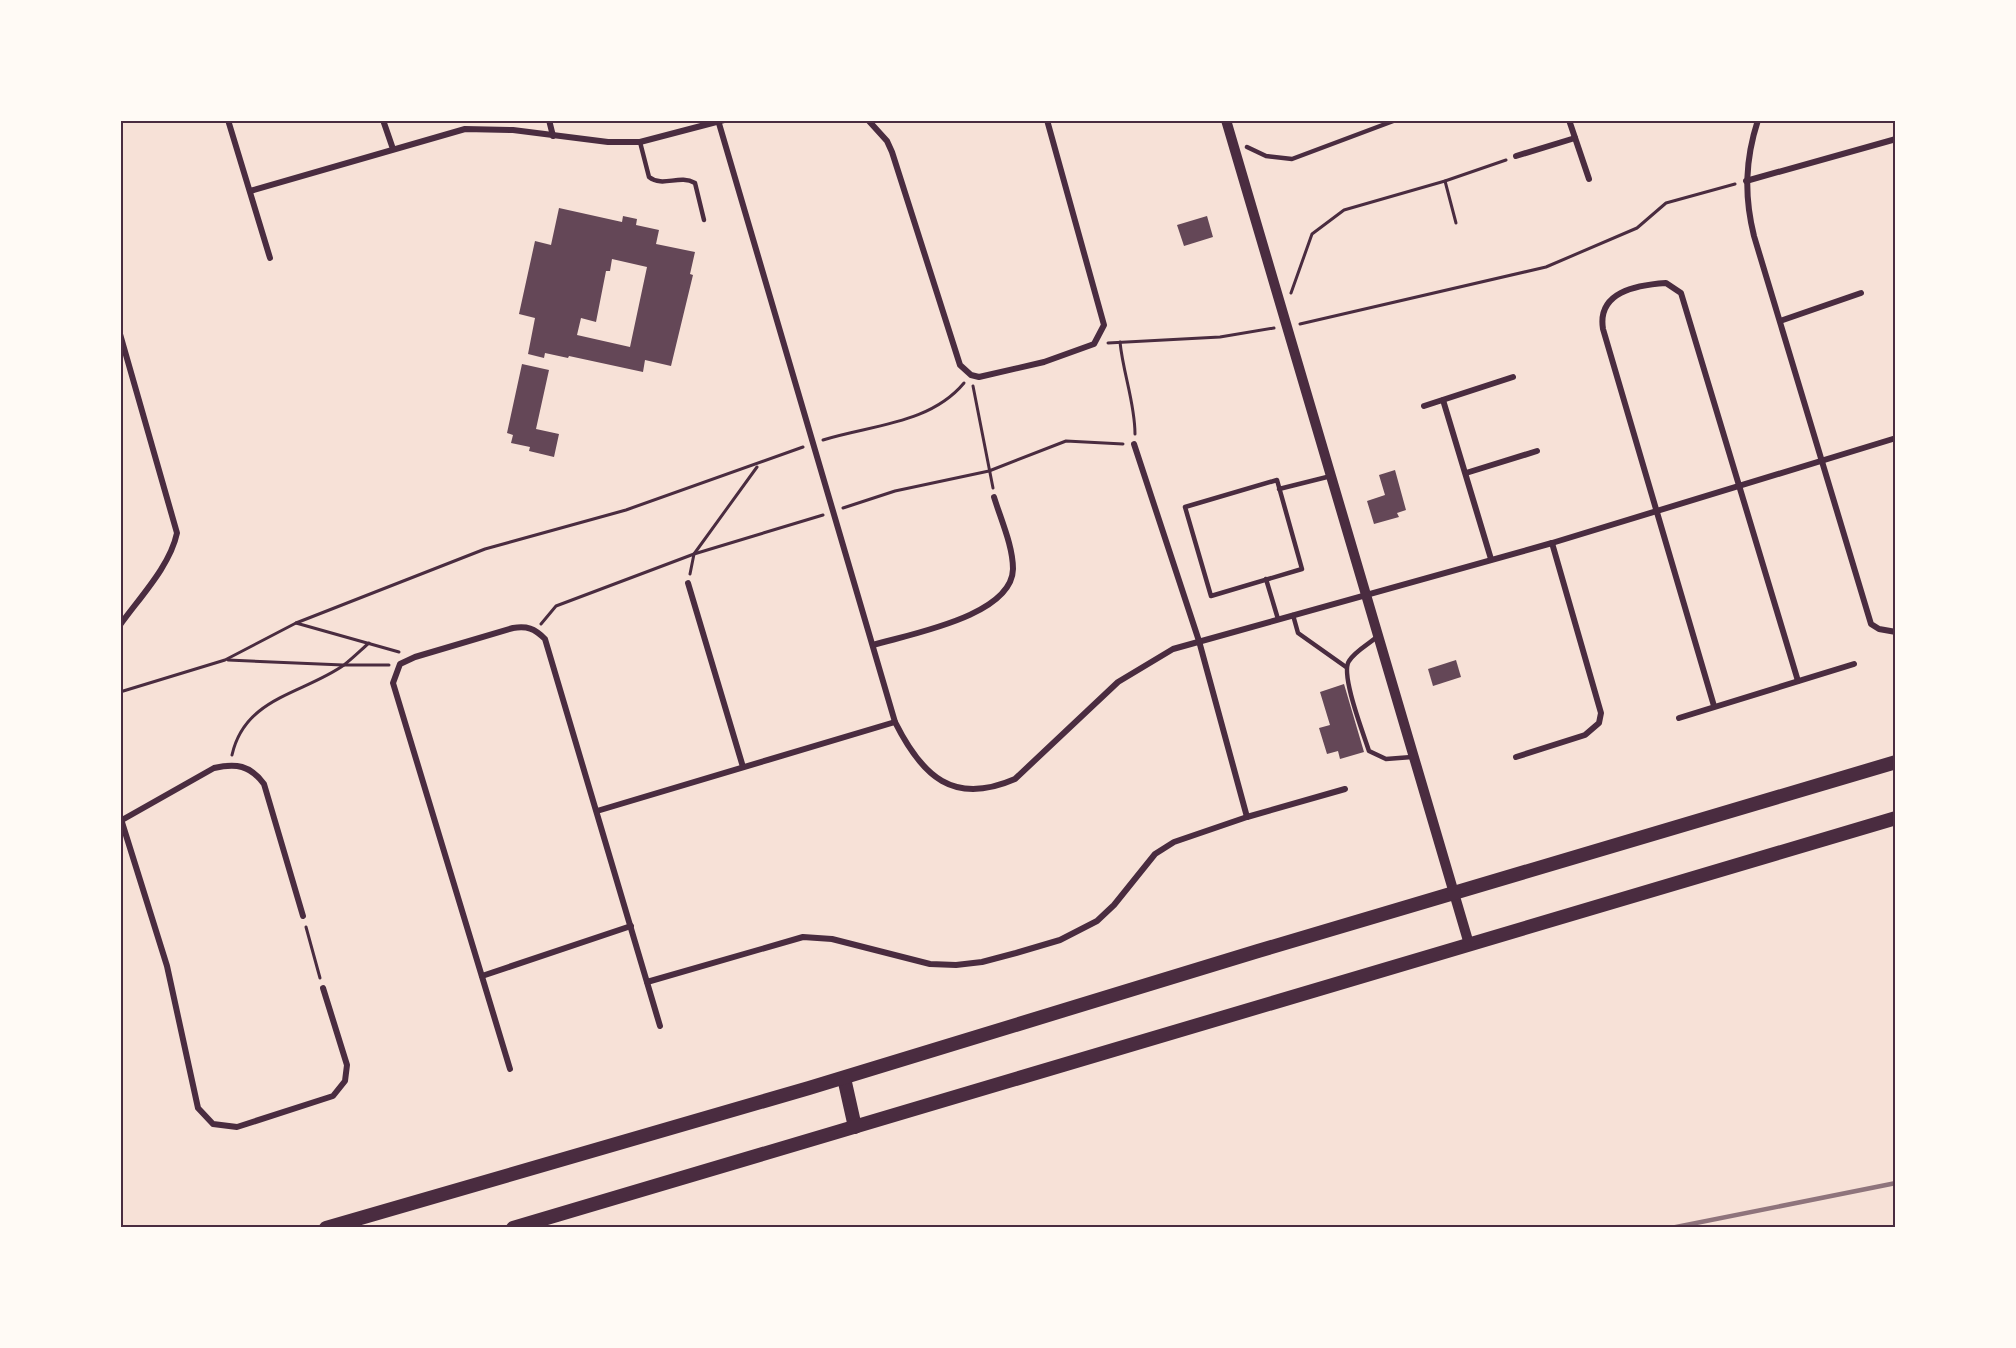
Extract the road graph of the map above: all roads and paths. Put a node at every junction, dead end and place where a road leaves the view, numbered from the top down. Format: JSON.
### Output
{"nodes":[{"id":1,"x":228,"y":120,"type":"edge"},
{"id":2,"x":383,"y":120,"type":"edge"},
{"id":3,"x":549,"y":120,"type":"edge"},
{"id":4,"x":868,"y":120,"type":"edge"},
{"id":5,"x":1047,"y":120,"type":"edge"},
{"id":6,"x":1226,"y":120,"type":"edge"},
{"id":7,"x":1396,"y":120,"type":"edge"},
{"id":8,"x":1569,"y":120,"type":"edge"},
{"id":9,"x":1758,"y":120,"type":"edge"},
{"id":10,"x":720,"y":121,"type":"edge"},
{"id":11,"x":553,"y":136,"type":"junction"},
{"id":12,"x":1575,"y":138,"type":"junction"},
{"id":13,"x":1896,"y":139,"type":"edge"},
{"id":14,"x":640,"y":142,"type":"junction"},
{"id":15,"x":1247,"y":147,"type":"dead end"},
{"id":16,"x":393,"y":149,"type":"junction"},
{"id":17,"x":1516,"y":156,"type":"joint"},
{"id":18,"x":1590,"y":179,"type":"dead end"},
{"id":19,"x":1445,"y":181,"type":"junction"},
{"id":20,"x":1746,"y":181,"type":"junction"},
{"id":21,"x":250,"y":190,"type":"junction"},
{"id":22,"x":704,"y":220,"type":"dead end"},
{"id":23,"x":1456,"y":223,"type":"dead end"},
{"id":24,"x":270,"y":258,"type":"dead end"},
{"id":25,"x":1861,"y":293,"type":"dead end"},
{"id":26,"x":1290,"y":295,"type":"dead end"},
{"id":27,"x":1780,"y":321,"type":"junction"},
{"id":28,"x":1298,"y":324,"type":"dead end"},
{"id":29,"x":1274,"y":328,"type":"dead end"},
{"id":30,"x":120,"y":334,"type":"edge"},
{"id":31,"x":1120,"y":342,"type":"junction"},
{"id":32,"x":1094,"y":344,"type":"junction"},
{"id":33,"x":123,"y":353,"type":"edge"},
{"id":34,"x":970,"y":375,"type":"junction"},
{"id":35,"x":1513,"y":377,"type":"dead end"},
{"id":36,"x":1443,"y":400,"type":"junction"},
{"id":37,"x":1424,"y":406,"type":"dead end"},
{"id":38,"x":1896,"y":438,"type":"edge"},
{"id":39,"x":813,"y":443,"type":"junction"},
{"id":40,"x":1134,"y":444,"type":"joint"},
{"id":41,"x":1538,"y":451,"type":"dead end"},
{"id":42,"x":1822,"y":460,"type":"junction"},
{"id":43,"x":758,"y":465,"type":"junction"},
{"id":44,"x":1466,"y":472,"type":"junction"},
{"id":45,"x":1331,"y":476,"type":"junction"},
{"id":46,"x":1739,"y":487,"type":"junction"},
{"id":47,"x":1279,"y":489,"type":"junction"},
{"id":48,"x":994,"y":497,"type":"joint"},
{"id":49,"x":1658,"y":511,"type":"junction"},
{"id":50,"x":1552,"y":543,"type":"junction"},
{"id":51,"x":1491,"y":559,"type":"junction"},
{"id":52,"x":1266,"y":579,"type":"junction"},
{"id":53,"x":688,"y":583,"type":"joint"},
{"id":54,"x":1366,"y":594,"type":"junction"},
{"id":55,"x":1293,"y":615,"type":"junction"},
{"id":56,"x":1278,"y":619,"type":"junction"},
{"id":57,"x":296,"y":623,"type":"junction"},
{"id":58,"x":120,"y":625,"type":"edge"},
{"id":59,"x":1896,"y":632,"type":"edge"},
{"id":60,"x":1379,"y":636,"type":"junction"},
{"id":61,"x":1199,"y":641,"type":"junction"},
{"id":62,"x":369,"y":643,"type":"junction"},
{"id":63,"x":873,"y":645,"type":"junction"},
{"id":64,"x":416,"y":657,"type":"junction"},
{"id":65,"x":225,"y":660,"type":"junction"},
{"id":66,"x":400,"y":664,"type":"junction"},
{"id":67,"x":1854,"y":664,"type":"dead end"},
{"id":68,"x":344,"y":665,"type":"junction"},
{"id":69,"x":1346,"y":667,"type":"junction"},
{"id":70,"x":1798,"y":681,"type":"junction"},
{"id":71,"x":120,"y":692,"type":"edge"},
{"id":72,"x":1714,"y":706,"type":"junction"},
{"id":73,"x":1679,"y":718,"type":"dead end"},
{"id":74,"x":895,"y":722,"type":"junction"},
{"id":75,"x":1415,"y":757,"type":"junction"},
{"id":76,"x":1516,"y":757,"type":"dead end"},
{"id":77,"x":1896,"y":762,"type":"edge"},
{"id":78,"x":230,"y":765,"type":"junction"},
{"id":79,"x":743,"y":767,"type":"junction"},
{"id":80,"x":1345,"y":789,"type":"dead end"},
{"id":81,"x":597,"y":811,"type":"junction"},
{"id":82,"x":1247,"y":817,"type":"junction"},
{"id":83,"x":121,"y":818,"type":"edge"},
{"id":84,"x":1896,"y":818,"type":"edge"},
{"id":85,"x":1456,"y":895,"type":"junction"},
{"id":86,"x":303,"y":916,"type":"joint"},
{"id":87,"x":631,"y":926,"type":"junction"},
{"id":88,"x":1469,"y":944,"type":"junction"},
{"id":89,"x":482,"y":976,"type":"junction"},
{"id":90,"x":647,"y":982,"type":"junction"},
{"id":91,"x":323,"y":988,"type":"joint"},
{"id":92,"x":660,"y":1026,"type":"dead end"},
{"id":93,"x":510,"y":1069,"type":"dead end"},
{"id":94,"x":844,"y":1078,"type":"junction"},
{"id":95,"x":855,"y":1127,"type":"junction"},
{"id":96,"x":326,"y":1228,"type":"edge"},
{"id":97,"x":513,"y":1228,"type":"edge"}],
"edges":[{"from":1,"to":21,"type":"street"},
{"from":2,"to":16,"type":"street"},
{"from":3,"to":11,"type":"street"},
{"from":4,"to":34,"type":"street"},
{"from":5,"to":32,"type":"street"},
{"from":6,"to":45,"type":"street"},
{"from":7,"to":15,"type":"lane"},
{"from":8,"to":12,"type":"street"},
{"from":9,"to":20,"type":"street"},
{"from":10,"to":14,"type":"street"},
{"from":10,"to":39,"type":"street"},
{"from":11,"to":14,"type":"street"},
{"from":11,"to":16,"type":"street"},
{"from":12,"to":17,"type":"street"},
{"from":12,"to":18,"type":"street"},
{"from":13,"to":20,"type":"street"},
{"from":14,"to":22,"type":"lane"},
{"from":16,"to":21,"type":"street"},
{"from":17,"to":19,"type":"path"},
{"from":19,"to":23,"type":"path"},
{"from":19,"to":26,"type":"path"},
{"from":20,"to":27,"type":"street"},
{"from":20,"to":28,"type":"path"},
{"from":21,"to":24,"type":"street"},
{"from":25,"to":27,"type":"street"},
{"from":27,"to":42,"type":"street"},
{"from":29,"to":31,"type":"path"},
{"from":30,"to":33,"type":"street"},
{"from":31,"to":32,"type":"path"},
{"from":31,"to":40,"type":"path"},
{"from":32,"to":34,"type":"street"},
{"from":33,"to":58,"type":"street"},
{"from":34,"to":39,"type":"path"},
{"from":34,"to":48,"type":"path"},
{"from":35,"to":36,"type":"street"},
{"from":36,"to":37,"type":"street"},
{"from":36,"to":44,"type":"street"},
{"from":38,"to":42,"type":"street"},
{"from":39,"to":43,"type":"path"},
{"from":39,"to":63,"type":"street"},
{"from":40,"to":61,"type":"street"},
{"from":41,"to":44,"type":"street"},
{"from":42,"to":46,"type":"street"},
{"from":42,"to":59,"type":"street"},
{"from":43,"to":53,"type":"path"},
{"from":43,"to":57,"type":"path"},
{"from":44,"to":51,"type":"street"},
{"from":45,"to":47,"type":"lane"},
{"from":45,"to":54,"type":"street"},
{"from":46,"to":49,"type":"street"},
{"from":46,"to":49,"type":"street"},
{"from":46,"to":70,"type":"street"},
{"from":47,"to":52,"type":"lane"},
{"from":47,"to":52,"type":"lane"},
{"from":48,"to":63,"type":"street"},
{"from":49,"to":50,"type":"street"},
{"from":49,"to":72,"type":"street"},
{"from":50,"to":51,"type":"street"},
{"from":50,"to":76,"type":"street"},
{"from":51,"to":54,"type":"street"},
{"from":52,"to":56,"type":"lane"},
{"from":53,"to":79,"type":"street"},
{"from":54,"to":55,"type":"street"},
{"from":54,"to":60,"type":"street"},
{"from":55,"to":56,"type":"street"},
{"from":55,"to":69,"type":"lane"},
{"from":56,"to":61,"type":"street"},
{"from":57,"to":62,"type":"path"},
{"from":57,"to":65,"type":"path"},
{"from":60,"to":69,"type":"lane"},
{"from":60,"to":75,"type":"street"},
{"from":61,"to":74,"type":"street"},
{"from":61,"to":82,"type":"street"},
{"from":62,"to":64,"type":"path"},
{"from":62,"to":68,"type":"path"},
{"from":63,"to":74,"type":"street"},
{"from":64,"to":66,"type":"street"},
{"from":64,"to":81,"type":"street"},
{"from":65,"to":68,"type":"path"},
{"from":65,"to":71,"type":"path"},
{"from":66,"to":68,"type":"path"},
{"from":66,"to":89,"type":"street"},
{"from":67,"to":70,"type":"street"},
{"from":68,"to":78,"type":"path"},
{"from":69,"to":75,"type":"lane"},
{"from":70,"to":72,"type":"street"},
{"from":72,"to":73,"type":"street"},
{"from":74,"to":79,"type":"street"},
{"from":75,"to":85,"type":"street"},
{"from":77,"to":85,"type":"main road"},
{"from":78,"to":83,"type":"street"},
{"from":78,"to":86,"type":"street"},
{"from":79,"to":81,"type":"street"},
{"from":80,"to":82,"type":"street"},
{"from":81,"to":87,"type":"street"},
{"from":82,"to":90,"type":"street"},
{"from":83,"to":91,"type":"street"},
{"from":84,"to":88,"type":"main road"},
{"from":85,"to":88,"type":"street"},
{"from":85,"to":94,"type":"main road"},
{"from":86,"to":91,"type":"path"},
{"from":87,"to":89,"type":"street"},
{"from":87,"to":90,"type":"street"},
{"from":88,"to":95,"type":"main road"},
{"from":89,"to":93,"type":"street"},
{"from":90,"to":92,"type":"street"},
{"from":94,"to":95,"type":"main road"},
{"from":94,"to":96,"type":"main road"},
{"from":95,"to":97,"type":"main road"}]}
